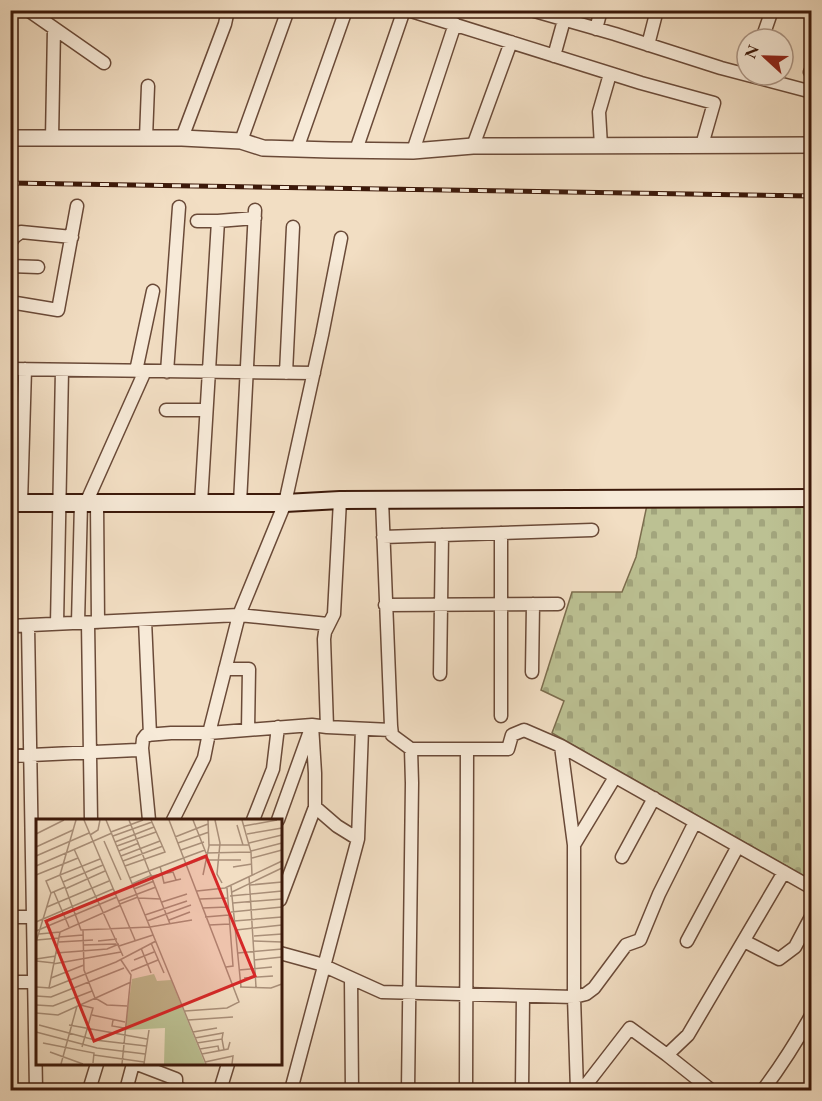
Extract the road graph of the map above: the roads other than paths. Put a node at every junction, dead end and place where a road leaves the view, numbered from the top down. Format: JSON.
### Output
{"nodes":[{"id":1,"x":28,"y":10,"type":"edge"},
{"id":2,"x":228,"y":10,"type":"edge"},
{"id":3,"x":288,"y":10,"type":"edge"},
{"id":4,"x":346,"y":10,"type":"edge"},
{"id":5,"x":406,"y":10,"type":"edge"},
{"id":6,"x":531,"y":10,"type":"edge"},
{"id":7,"x":601,"y":10,"type":"edge"},
{"id":8,"x":657,"y":10,"type":"edge"},
{"id":9,"x":772,"y":10,"type":"edge"},
{"id":10,"x":557,"y":16,"type":"edge"},
{"id":11,"x":448,"y":18,"type":"edge"},
{"id":12,"x":766,"y":27,"type":"edge"},
{"id":13,"x":54,"y":28,"type":"junction"},
{"id":14,"x":596,"y":29,"type":"junction"},
{"id":15,"x":511,"y":42,"type":"junction"},
{"id":16,"x":648,"y":45,"type":"junction"},
{"id":17,"x":554,"y":56,"type":"junction"},
{"id":18,"x":104,"y":63,"type":"dead end"},
{"id":19,"x":735,"y":71,"type":"edge"},
{"id":20,"x":610,"y":74,"type":"junction"},
{"id":21,"x":148,"y":86,"type":"dead end"},
{"id":22,"x":790,"y":87,"type":"edge"},
{"id":23,"x":812,"y":93,"type":"edge"},
{"id":24,"x":10,"y":138,"type":"edge"},
{"id":25,"x":146,"y":138,"type":"junction"},
{"id":26,"x":182,"y":138,"type":"junction"},
{"id":27,"x":52,"y":139,"type":"junction"},
{"id":28,"x":241,"y":141,"type":"junction"},
{"id":29,"x":812,"y":145,"type":"edge"},
{"id":30,"x":473,"y":146,"type":"junction"},
{"id":31,"x":601,"y":146,"type":"junction"},
{"id":32,"x":702,"y":146,"type":"junction"},
{"id":33,"x":297,"y":149,"type":"junction"},
{"id":34,"x":356,"y":150,"type":"junction"},
{"id":35,"x":413,"y":151,"type":"junction"},
{"id":36,"x":77,"y":206,"type":"dead end"},
{"id":37,"x":180,"y":207,"type":"dead end"},
{"id":38,"x":196,"y":220,"type":"dead end"},
{"id":39,"x":218,"y":221,"type":"junction"},
{"id":40,"x":293,"y":226,"type":"dead end"},
{"id":41,"x":72,"y":237,"type":"junction"},
{"id":42,"x":341,"y":238,"type":"dead end"},
{"id":43,"x":10,"y":243,"type":"edge"},
{"id":44,"x":10,"y":266,"type":"edge"},
{"id":45,"x":38,"y":267,"type":"dead end"},
{"id":46,"x":153,"y":291,"type":"dead end"},
{"id":47,"x":10,"y":302,"type":"edge"},
{"id":48,"x":10,"y":369,"type":"edge"},
{"id":49,"x":25,"y":369,"type":"junction"},
{"id":50,"x":62,"y":370,"type":"junction"},
{"id":51,"x":141,"y":371,"type":"junction"},
{"id":52,"x":167,"y":372,"type":"junction"},
{"id":53,"x":208,"y":372,"type":"junction"},
{"id":54,"x":247,"y":373,"type":"junction"},
{"id":55,"x":286,"y":373,"type":"junction"},
{"id":56,"x":314,"y":373,"type":"junction"},
{"id":57,"x":166,"y":410,"type":"dead end"},
{"id":58,"x":206,"y":410,"type":"junction"},
{"id":59,"x":812,"y":498,"type":"edge"},
{"id":60,"x":340,"y":500,"type":"junction"},
{"id":61,"x":382,"y":500,"type":"junction"},
{"id":62,"x":16,"y":503,"type":"edge"},
{"id":63,"x":60,"y":503,"type":"junction"},
{"id":64,"x":88,"y":503,"type":"junction"},
{"id":65,"x":201,"y":503,"type":"junction"},
{"id":66,"x":240,"y":503,"type":"junction"},
{"id":67,"x":285,"y":503,"type":"junction"},
{"id":68,"x":592,"y":530,"type":"dead end"},
{"id":69,"x":501,"y":533,"type":"junction"},
{"id":70,"x":442,"y":535,"type":"junction"},
{"id":71,"x":383,"y":537,"type":"junction"},
{"id":72,"x":441,"y":604,"type":"junction"},
{"id":73,"x":501,"y":604,"type":"junction"},
{"id":74,"x":533,"y":604,"type":"junction"},
{"id":75,"x":558,"y":604,"type":"dead end"},
{"id":76,"x":386,"y":605,"type":"junction"},
{"id":77,"x":239,"y":615,"type":"junction"},
{"id":78,"x":145,"y":620,"type":"junction"},
{"id":79,"x":88,"y":623,"type":"junction"},
{"id":80,"x":57,"y":624,"type":"junction"},
{"id":81,"x":328,"y":624,"type":"junction"},
{"id":82,"x":10,"y":626,"type":"edge"},
{"id":83,"x":28,"y":626,"type":"junction"},
{"id":84,"x":225,"y":669,"type":"junction"},
{"id":85,"x":532,"y":672,"type":"dead end"},
{"id":86,"x":440,"y":674,"type":"dead end"},
{"id":87,"x":501,"y":716,"type":"dead end"},
{"id":88,"x":312,"y":725,"type":"junction"},
{"id":89,"x":278,"y":727,"type":"junction"},
{"id":90,"x":327,"y":728,"type":"junction"},
{"id":91,"x":362,"y":729,"type":"junction"},
{"id":92,"x":248,"y":730,"type":"junction"},
{"id":93,"x":391,"y":730,"type":"junction"},
{"id":94,"x":209,"y":733,"type":"junction"},
{"id":95,"x":150,"y":735,"type":"junction"},
{"id":96,"x":561,"y":746,"type":"junction"},
{"id":97,"x":142,"y":748,"type":"junction"},
{"id":98,"x":411,"y":749,"type":"junction"},
{"id":99,"x":467,"y":750,"type":"junction"},
{"id":100,"x":89,"y":753,"type":"junction"},
{"id":101,"x":31,"y":755,"type":"junction"},
{"id":102,"x":10,"y":756,"type":"edge"},
{"id":103,"x":273,"y":769,"type":"junction"},
{"id":104,"x":294,"y":777,"type":"junction"},
{"id":105,"x":615,"y":777,"type":"junction"},
{"id":106,"x":654,"y":798,"type":"junction"},
{"id":107,"x":315,"y":807,"type":"junction"},
{"id":108,"x":91,"y":819,"type":"edge"},
{"id":109,"x":149,"y":819,"type":"edge"},
{"id":110,"x":174,"y":819,"type":"edge"},
{"id":111,"x":253,"y":819,"type":"edge"},
{"id":112,"x":278,"y":819,"type":"edge"},
{"id":113,"x":695,"y":822,"type":"junction"},
{"id":114,"x":358,"y":839,"type":"junction"},
{"id":115,"x":574,"y":845,"type":"junction"},
{"id":116,"x":738,"y":846,"type":"junction"},
{"id":117,"x":622,"y":857,"type":"dead end"},
{"id":118,"x":784,"y":873,"type":"junction"},
{"id":119,"x":812,"y":888,"type":"edge"},
{"id":120,"x":282,"y":895,"type":"edge"},
{"id":121,"x":812,"y":915,"type":"edge"},
{"id":122,"x":10,"y":917,"type":"edge"},
{"id":123,"x":36,"y":917,"type":"edge"},
{"id":124,"x":687,"y":941,"type":"dead end"},
{"id":125,"x":744,"y":941,"type":"junction"},
{"id":126,"x":282,"y":954,"type":"edge"},
{"id":127,"x":325,"y":967,"type":"junction"},
{"id":128,"x":351,"y":979,"type":"junction"},
{"id":129,"x":10,"y":982,"type":"edge"},
{"id":130,"x":36,"y":982,"type":"edge"},
{"id":131,"x":409,"y":992,"type":"junction"},
{"id":132,"x":467,"y":994,"type":"junction"},
{"id":133,"x":523,"y":996,"type":"junction"},
{"id":134,"x":574,"y":997,"type":"junction"},
{"id":135,"x":812,"y":1014,"type":"edge"},
{"id":136,"x":667,"y":1055,"type":"junction"},
{"id":137,"x":97,"y":1065,"type":"edge"},
{"id":138,"x":135,"y":1065,"type":"edge"},
{"id":139,"x":141,"y":1065,"type":"edge"},
{"id":140,"x":228,"y":1065,"type":"edge"},
{"id":141,"x":160,"y":1068,"type":"edge"},
{"id":142,"x":36,"y":1090,"type":"edge"},
{"id":143,"x":89,"y":1090,"type":"edge"},
{"id":144,"x":126,"y":1090,"type":"edge"},
{"id":145,"x":182,"y":1090,"type":"edge"},
{"id":146,"x":220,"y":1090,"type":"edge"},
{"id":147,"x":291,"y":1090,"type":"edge"},
{"id":148,"x":352,"y":1090,"type":"edge"},
{"id":149,"x":408,"y":1090,"type":"edge"},
{"id":150,"x":466,"y":1090,"type":"edge"},
{"id":151,"x":522,"y":1090,"type":"edge"},
{"id":152,"x":577,"y":1090,"type":"edge"},
{"id":153,"x":582,"y":1090,"type":"edge"},
{"id":154,"x":711,"y":1090,"type":"edge"},
{"id":155,"x":763,"y":1090,"type":"edge"}],
"edges":[{"from":1,"to":13,"type":"street"},
{"from":2,"to":26,"type":"street"},
{"from":3,"to":28,"type":"street"},
{"from":4,"to":33,"type":"street"},
{"from":5,"to":11,"type":"street"},
{"from":5,"to":34,"type":"street"},
{"from":6,"to":10,"type":"street"},
{"from":7,"to":14,"type":"street"},
{"from":8,"to":16,"type":"street"},
{"from":9,"to":12,"type":"street"},
{"from":10,"to":14,"type":"street"},
{"from":10,"to":17,"type":"street"},
{"from":11,"to":15,"type":"street"},
{"from":11,"to":35,"type":"street"},
{"from":13,"to":18,"type":"street"},
{"from":13,"to":27,"type":"street"},
{"from":14,"to":16,"type":"street"},
{"from":15,"to":17,"type":"street"},
{"from":15,"to":30,"type":"street"},
{"from":16,"to":19,"type":"street"},
{"from":17,"to":20,"type":"street"},
{"from":20,"to":31,"type":"street"},
{"from":20,"to":32,"type":"street"},
{"from":21,"to":25,"type":"street"},
{"from":22,"to":23,"type":"street"},
{"from":24,"to":27,"type":"street"},
{"from":25,"to":26,"type":"street"},
{"from":25,"to":27,"type":"street"},
{"from":26,"to":28,"type":"street"},
{"from":28,"to":33,"type":"street"},
{"from":29,"to":32,"type":"street"},
{"from":30,"to":31,"type":"street"},
{"from":30,"to":35,"type":"street"},
{"from":31,"to":32,"type":"street"},
{"from":33,"to":34,"type":"street"},
{"from":34,"to":35,"type":"street"},
{"from":36,"to":41,"type":"street"},
{"from":37,"to":52,"type":"street"},
{"from":38,"to":39,"type":"street"},
{"from":39,"to":53,"type":"street"},
{"from":39,"to":54,"type":"street"},
{"from":40,"to":55,"type":"street"},
{"from":41,"to":43,"type":"street"},
{"from":41,"to":47,"type":"street"},
{"from":42,"to":56,"type":"street"},
{"from":44,"to":45,"type":"street"},
{"from":46,"to":51,"type":"street"},
{"from":48,"to":49,"type":"street"},
{"from":49,"to":50,"type":"street"},
{"from":49,"to":62,"type":"street"},
{"from":50,"to":51,"type":"street"},
{"from":50,"to":63,"type":"street"},
{"from":51,"to":52,"type":"street"},
{"from":51,"to":64,"type":"street"},
{"from":52,"to":53,"type":"street"},
{"from":53,"to":54,"type":"street"},
{"from":53,"to":58,"type":"street"},
{"from":54,"to":55,"type":"street"},
{"from":54,"to":66,"type":"street"},
{"from":55,"to":56,"type":"street"},
{"from":56,"to":67,"type":"street"},
{"from":57,"to":58,"type":"street"},
{"from":58,"to":65,"type":"street"},
{"from":59,"to":61,"type":"main road"},
{"from":60,"to":61,"type":"main road"},
{"from":60,"to":67,"type":"main road"},
{"from":60,"to":81,"type":"street"},
{"from":61,"to":71,"type":"street"},
{"from":62,"to":63,"type":"main road"},
{"from":63,"to":64,"type":"main road"},
{"from":63,"to":80,"type":"street"},
{"from":64,"to":65,"type":"main road"},
{"from":64,"to":79,"type":"street"},
{"from":64,"to":79,"type":"street"},
{"from":65,"to":66,"type":"main road"},
{"from":66,"to":67,"type":"main road"},
{"from":67,"to":77,"type":"street"},
{"from":68,"to":69,"type":"street"},
{"from":69,"to":70,"type":"street"},
{"from":69,"to":73,"type":"street"},
{"from":70,"to":71,"type":"street"},
{"from":70,"to":72,"type":"street"},
{"from":71,"to":76,"type":"street"},
{"from":72,"to":73,"type":"street"},
{"from":72,"to":76,"type":"street"},
{"from":72,"to":86,"type":"street"},
{"from":73,"to":74,"type":"street"},
{"from":73,"to":87,"type":"street"},
{"from":74,"to":75,"type":"street"},
{"from":74,"to":85,"type":"street"},
{"from":76,"to":93,"type":"street"},
{"from":77,"to":78,"type":"street"},
{"from":77,"to":81,"type":"street"},
{"from":77,"to":84,"type":"street"},
{"from":78,"to":79,"type":"street"},
{"from":78,"to":95,"type":"street"},
{"from":79,"to":80,"type":"street"},
{"from":79,"to":100,"type":"street"},
{"from":80,"to":83,"type":"street"},
{"from":81,"to":90,"type":"street"},
{"from":82,"to":83,"type":"street"},
{"from":83,"to":101,"type":"street"},
{"from":84,"to":92,"type":"street"},
{"from":84,"to":94,"type":"street"},
{"from":88,"to":89,"type":"street"},
{"from":88,"to":90,"type":"street"},
{"from":88,"to":104,"type":"street"},
{"from":88,"to":107,"type":"street"},
{"from":89,"to":92,"type":"street"},
{"from":89,"to":103,"type":"street"},
{"from":90,"to":91,"type":"street"},
{"from":91,"to":93,"type":"street"},
{"from":91,"to":114,"type":"street"},
{"from":92,"to":94,"type":"street"},
{"from":93,"to":98,"type":"street"},
{"from":94,"to":95,"type":"street"},
{"from":94,"to":110,"type":"street"},
{"from":95,"to":97,"type":"street"},
{"from":96,"to":99,"type":"street"},
{"from":96,"to":105,"type":"street"},
{"from":96,"to":115,"type":"street"},
{"from":97,"to":100,"type":"street"},
{"from":97,"to":109,"type":"street"},
{"from":98,"to":99,"type":"street"},
{"from":98,"to":131,"type":"street"},
{"from":99,"to":132,"type":"street"},
{"from":100,"to":101,"type":"street"},
{"from":100,"to":108,"type":"street"},
{"from":101,"to":102,"type":"street"},
{"from":101,"to":123,"type":"street"},
{"from":103,"to":104,"type":"street"},
{"from":103,"to":111,"type":"street"},
{"from":104,"to":112,"type":"street"},
{"from":105,"to":106,"type":"street"},
{"from":105,"to":115,"type":"street"},
{"from":106,"to":113,"type":"street"},
{"from":106,"to":117,"type":"street"},
{"from":107,"to":114,"type":"street"},
{"from":107,"to":120,"type":"street"},
{"from":113,"to":116,"type":"street"},
{"from":113,"to":134,"type":"street"},
{"from":114,"to":127,"type":"street"},
{"from":115,"to":134,"type":"street"},
{"from":116,"to":118,"type":"street"},
{"from":116,"to":124,"type":"street"},
{"from":118,"to":119,"type":"street"},
{"from":118,"to":125,"type":"street"},
{"from":121,"to":125,"type":"street"},
{"from":122,"to":123,"type":"street"},
{"from":123,"to":130,"type":"street"},
{"from":125,"to":136,"type":"street"},
{"from":126,"to":127,"type":"street"},
{"from":127,"to":128,"type":"street"},
{"from":127,"to":147,"type":"street"},
{"from":128,"to":131,"type":"street"},
{"from":128,"to":148,"type":"street"},
{"from":129,"to":130,"type":"street"},
{"from":130,"to":142,"type":"street"},
{"from":131,"to":132,"type":"street"},
{"from":131,"to":149,"type":"street"},
{"from":132,"to":133,"type":"street"},
{"from":132,"to":150,"type":"street"},
{"from":133,"to":134,"type":"street"},
{"from":133,"to":151,"type":"street"},
{"from":134,"to":152,"type":"street"},
{"from":135,"to":155,"type":"street"},
{"from":136,"to":153,"type":"street"},
{"from":136,"to":154,"type":"street"},
{"from":137,"to":143,"type":"street"},
{"from":138,"to":144,"type":"street"},
{"from":139,"to":141,"type":"street"},
{"from":140,"to":146,"type":"street"},
{"from":141,"to":145,"type":"street"}]}
